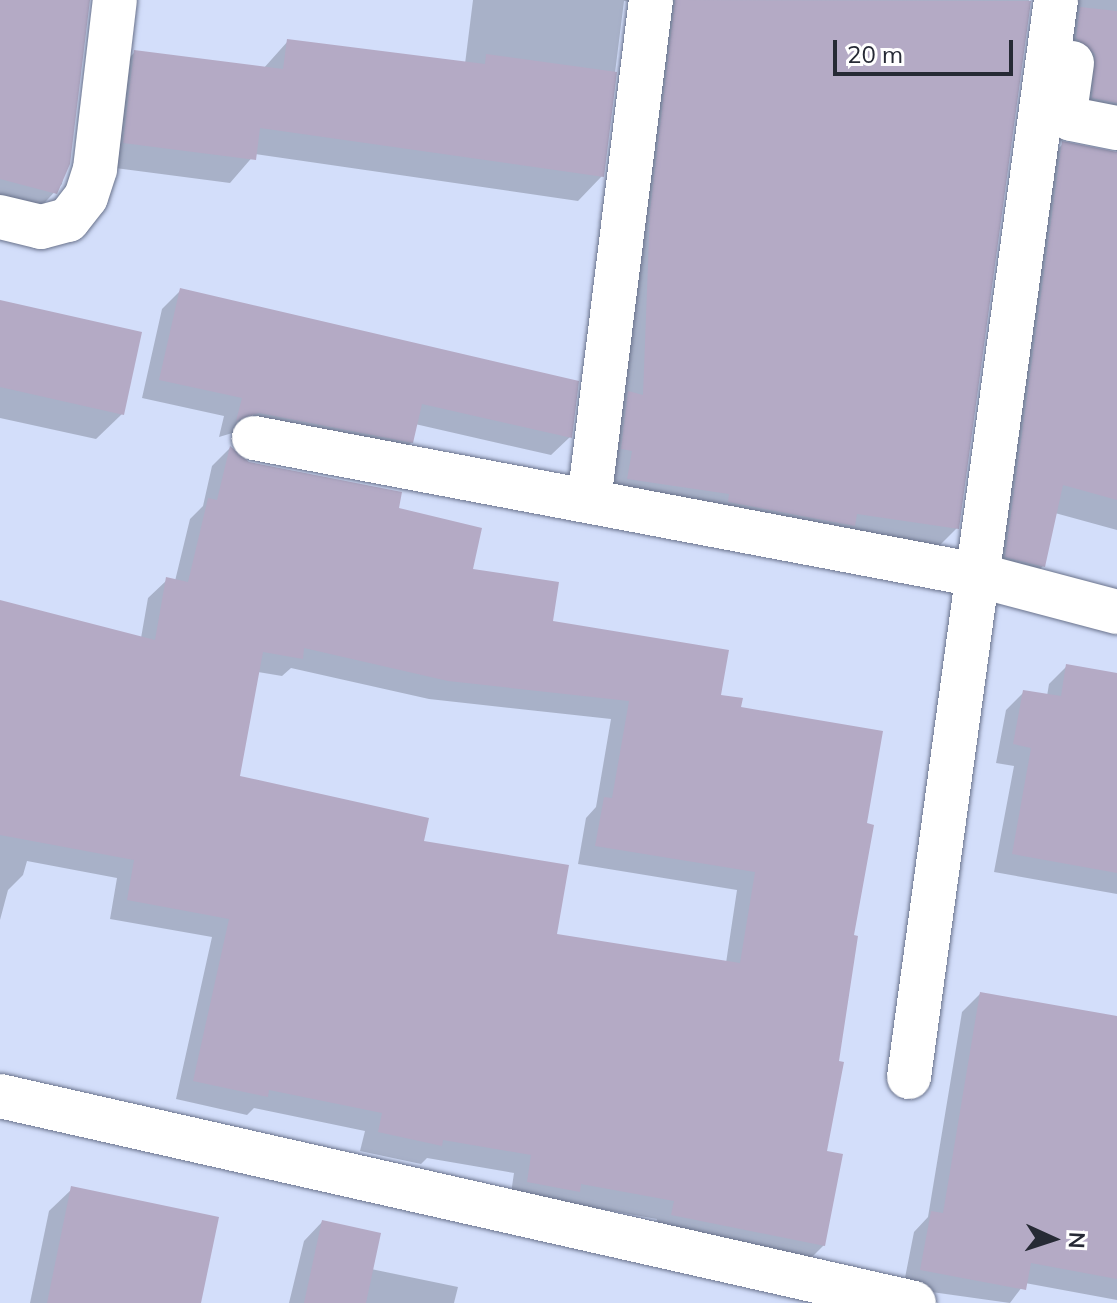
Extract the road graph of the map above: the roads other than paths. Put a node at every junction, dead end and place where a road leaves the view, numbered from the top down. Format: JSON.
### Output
{"nodes":[{"id":1,"x":115,"y":0,"type":"edge"},
{"id":2,"x":651,"y":0,"type":"edge"},
{"id":3,"x":1056,"y":0,"type":"edge"},
{"id":4,"x":1083,"y":0,"type":"edge"},
{"id":5,"x":1117,"y":128,"type":"edge"},
{"id":6,"x":0,"y":217,"type":"edge"},
{"id":7,"x":254,"y":438,"type":"dead end"},
{"id":8,"x":589,"y":501,"type":"junction"},
{"id":9,"x":977,"y":575,"type":"junction"},
{"id":10,"x":1117,"y":612,"type":"edge"},
{"id":11,"x":909,"y":1077,"type":"dead end"},
{"id":12,"x":0,"y":1096,"type":"edge"},
{"id":13,"x":914,"y":1303,"type":"edge"}],
"edges":[{"from":1,"to":6,"type":"street"},
{"from":2,"to":8,"type":"street"},
{"from":3,"to":9,"type":"street"},
{"from":4,"to":5,"type":"street"},
{"from":7,"to":8,"type":"street"},
{"from":8,"to":9,"type":"street"},
{"from":9,"to":10,"type":"street"},
{"from":9,"to":11,"type":"street"},
{"from":12,"to":13,"type":"street"}]}
